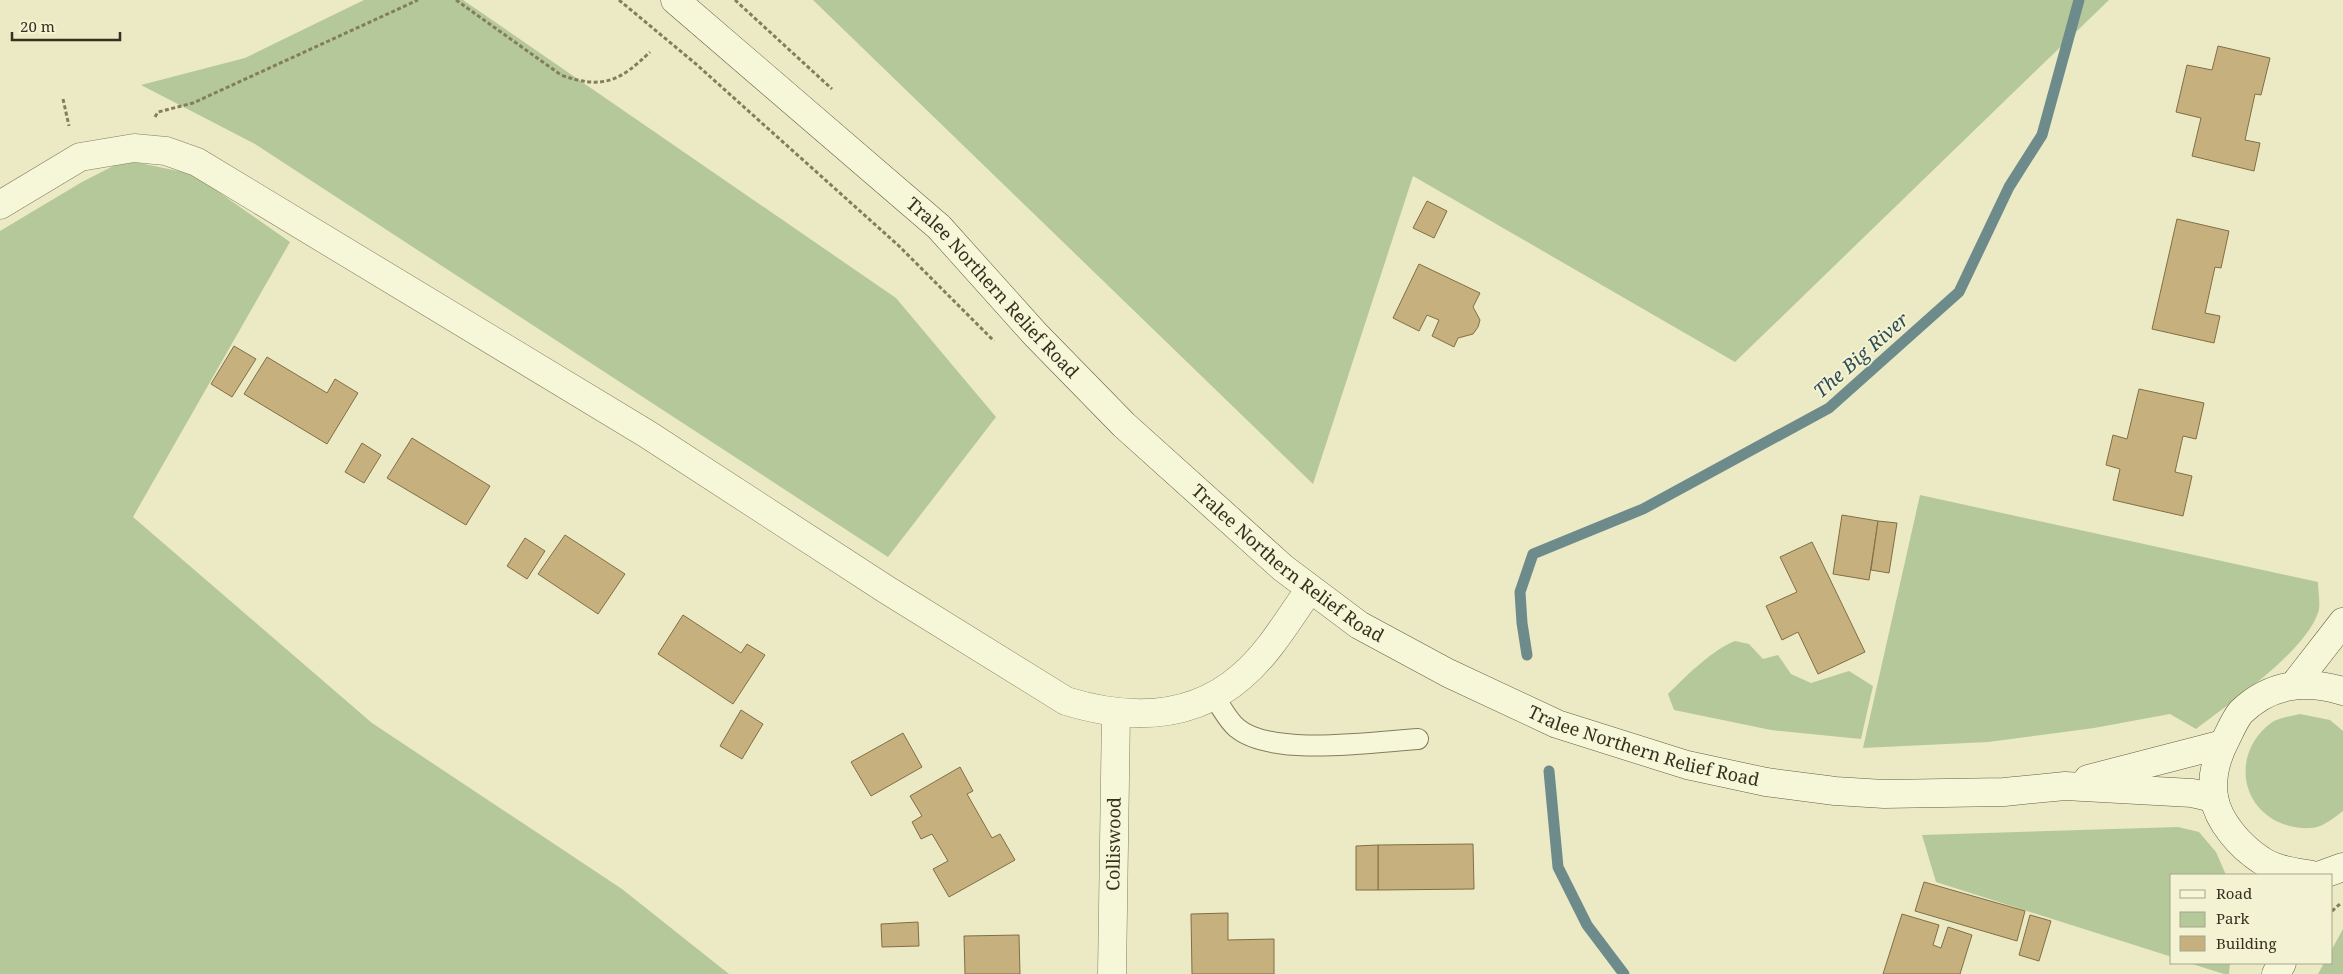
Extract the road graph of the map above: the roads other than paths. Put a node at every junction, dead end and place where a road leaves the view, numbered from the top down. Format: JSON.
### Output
{"nodes":[{"id":1,"x":675,"y":0,"type":"edge"},
{"id":2,"x":0,"y":205,"type":"edge"},
{"id":3,"x":1310,"y":589,"type":"junction"},
{"id":4,"x":2343,"y":622,"type":"edge"},
{"id":5,"x":2294,"y":685,"type":"junction"},
{"id":6,"x":2343,"y":691,"type":"edge"},
{"id":7,"x":1214,"y":697,"type":"junction"},
{"id":8,"x":1116,"y":714,"type":"junction"},
{"id":9,"x":1418,"y":739,"type":"dead end"},
{"id":10,"x":2223,"y":744,"type":"junction"},
{"id":11,"x":2065,"y":786,"type":"junction"},
{"id":12,"x":2214,"y":798,"type":"junction"},
{"id":13,"x":2343,"y":867,"type":"edge"},
{"id":14,"x":2263,"y":868,"type":"edge"},
{"id":15,"x":2307,"y":874,"type":"edge"},
{"id":16,"x":2324,"y":874,"type":"edge"},
{"id":17,"x":1112,"y":974,"type":"edge"}],
"edges":[{"from":1,"to":3,"type":"street","name":"Tralee Northern Relief Road"},
{"from":2,"to":8,"type":"street"},
{"from":3,"to":7,"type":"street"},
{"from":3,"to":11,"type":"street","name":"Tralee Northern Relief Road"},
{"from":4,"to":5,"type":"street"},
{"from":5,"to":6,"type":"street"},
{"from":5,"to":10,"type":"street"},
{"from":7,"to":8,"type":"street"},
{"from":7,"to":9,"type":"lane"},
{"from":8,"to":17,"type":"street","name":"Colliswood"},
{"from":10,"to":11,"type":"street","name":"Tralee Northern Relief Road"},
{"from":10,"to":12,"type":"street"},
{"from":11,"to":12,"type":"street","name":"Tralee Northern Relief Road"},
{"from":12,"to":14,"type":"street"},
{"from":13,"to":16,"type":"street"},
{"from":14,"to":15,"type":"street"}]}
